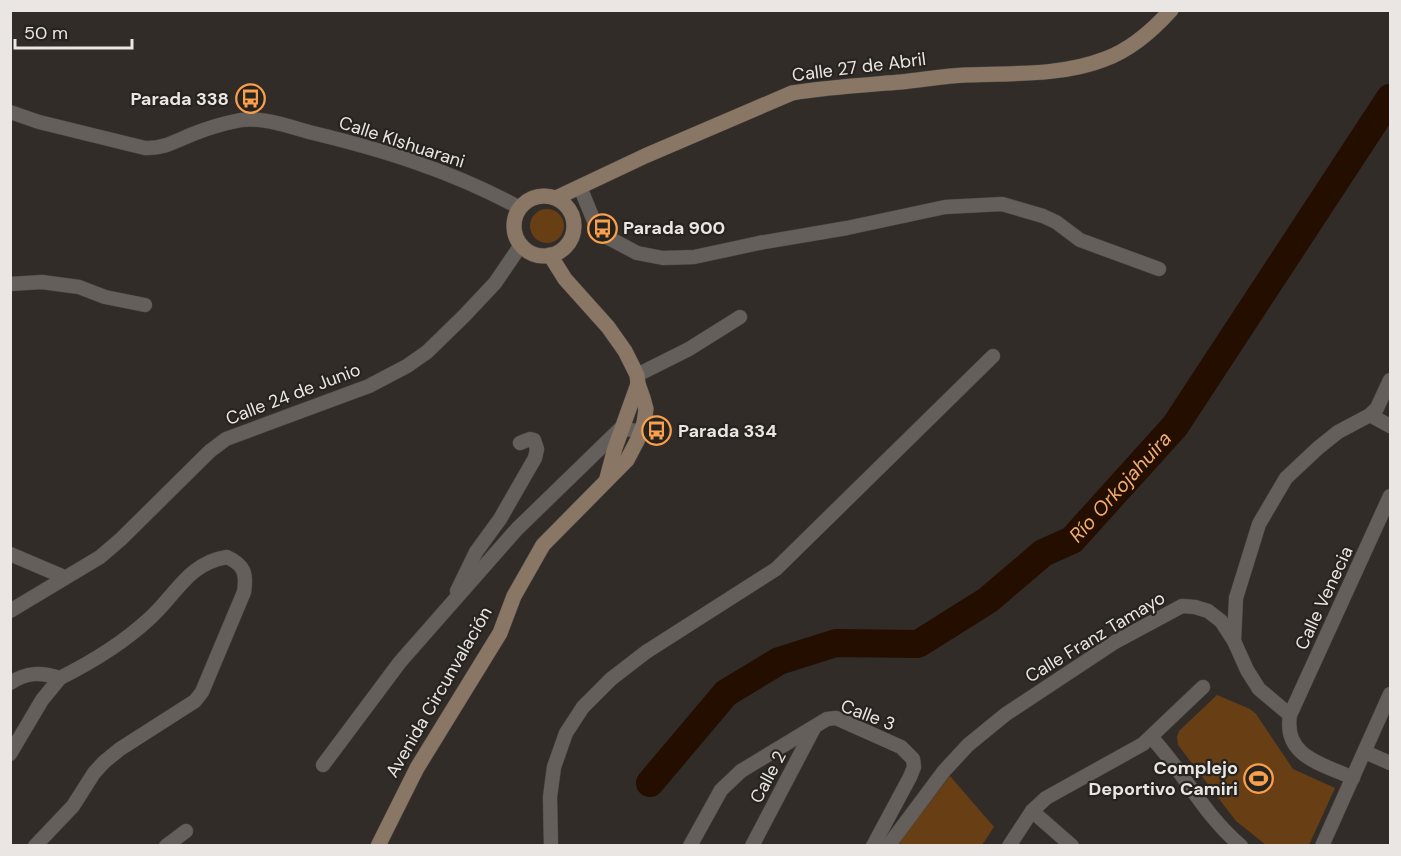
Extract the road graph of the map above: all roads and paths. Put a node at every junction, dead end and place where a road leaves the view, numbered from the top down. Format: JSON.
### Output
{"nodes":[{"id":1,"x":1171,"y":10,"type":"edge"},
{"id":2,"x":10,"y":112,"type":"edge"},
{"id":3,"x":580,"y":187,"type":"junction"},
{"id":4,"x":556,"y":198,"type":"junction"},
{"id":5,"x":520,"y":208,"type":"junction"},
{"id":6,"x":522,"y":245,"type":"junction"},
{"id":7,"x":550,"y":255,"type":"junction"},
{"id":8,"x":1159,"y":269,"type":"dead end"},
{"id":9,"x":10,"y":284,"type":"edge"},
{"id":10,"x":145,"y":305,"type":"dead end"},
{"id":11,"x":740,"y":317,"type":"dead end"},
{"id":12,"x":993,"y":356,"type":"dead end"},
{"id":13,"x":638,"y":379,"type":"junction"},
{"id":14,"x":1390,"y":380,"type":"edge"},
{"id":15,"x":1370,"y":416,"type":"junction"},
{"id":16,"x":1390,"y":426,"type":"edge"},
{"id":17,"x":621,"y":428,"type":"junction"},
{"id":18,"x":641,"y":432,"type":"junction"},
{"id":19,"x":520,"y":443,"type":"dead end"},
{"id":20,"x":607,"y":478,"type":"junction"},
{"id":21,"x":1390,"y":495,"type":"edge"},
{"id":22,"x":10,"y":554,"type":"edge"},
{"id":23,"x":64,"y":577,"type":"junction"},
{"id":24,"x":449,"y":609,"type":"junction"},
{"id":25,"x":10,"y":611,"type":"edge"},
{"id":26,"x":1234,"y":641,"type":"junction"},
{"id":27,"x":60,"y":678,"type":"junction"},
{"id":28,"x":10,"y":683,"type":"edge"},
{"id":29,"x":1203,"y":687,"type":"dead end"},
{"id":30,"x":1390,"y":694,"type":"edge"},
{"id":31,"x":1290,"y":715,"type":"junction"},
{"id":32,"x":815,"y":726,"type":"junction"},
{"id":33,"x":1151,"y":736,"type":"junction"},
{"id":34,"x":1365,"y":752,"type":"junction"},
{"id":35,"x":10,"y":754,"type":"edge"},
{"id":36,"x":1390,"y":763,"type":"edge"},
{"id":37,"x":323,"y":765,"type":"dead end"},
{"id":38,"x":1353,"y":778,"type":"junction"},
{"id":39,"x":1032,"y":811,"type":"junction"},
{"id":40,"x":186,"y":831,"type":"dead end"},
{"id":41,"x":1325,"y":845,"type":"edge"},
{"id":42,"x":35,"y":846,"type":"edge"},
{"id":43,"x":166,"y":846,"type":"edge"},
{"id":44,"x":378,"y":846,"type":"edge"},
{"id":45,"x":551,"y":846,"type":"edge"},
{"id":46,"x":690,"y":846,"type":"edge"},
{"id":47,"x":752,"y":846,"type":"edge"},
{"id":48,"x":873,"y":846,"type":"edge"},
{"id":49,"x":888,"y":846,"type":"edge"},
{"id":50,"x":1009,"y":846,"type":"edge"},
{"id":51,"x":1072,"y":846,"type":"edge"},
{"id":52,"x":1241,"y":846,"type":"edge"}],
"edges":[{"from":1,"to":3,"type":"main road","name":"Calle 27 de Abril"},
{"from":2,"to":5,"type":"street","name":"Calle KIshuarani"},
{"from":3,"to":4,"type":"main road","name":"Calle 27 de Abril"},
{"from":3,"to":8,"type":"street"},
{"from":4,"to":5,"type":"main road"},
{"from":4,"to":7,"type":"main road"},
{"from":5,"to":6,"type":"main road"},
{"from":6,"to":7,"type":"main road"},
{"from":6,"to":23,"type":"street","name":"Calle 24 de Junio"},
{"from":7,"to":13,"type":"main road","name":"Avenida Circunvalación"},
{"from":9,"to":10,"type":"street"},
{"from":11,"to":13,"type":"street"},
{"from":12,"to":45,"type":"street"},
{"from":13,"to":17,"type":"main road","name":"Avenida Circunvalación"},
{"from":13,"to":18,"type":"main road","name":"Avenida Circunvalación"},
{"from":14,"to":15,"type":"street"},
{"from":15,"to":16,"type":"street"},
{"from":15,"to":26,"type":"street"},
{"from":17,"to":18,"type":"street"},
{"from":17,"to":20,"type":"main road","name":"Avenida Circunvalación"},
{"from":17,"to":24,"type":"street"},
{"from":18,"to":20,"type":"main road","name":"Avenida Circunvalación"},
{"from":19,"to":24,"type":"street"},
{"from":20,"to":44,"type":"main road","name":"Avenida Circunvalación"},
{"from":21,"to":31,"type":"street","name":"Calle Venecia"},
{"from":22,"to":23,"type":"street"},
{"from":23,"to":25,"type":"street","name":"Calle 24 de Junio"},
{"from":24,"to":37,"type":"street"},
{"from":26,"to":31,"type":"street"},
{"from":26,"to":49,"type":"street","name":"Calle Franz Tamayo"},
{"from":27,"to":28,"type":"street"},
{"from":27,"to":35,"type":"street"},
{"from":27,"to":42,"type":"street"},
{"from":29,"to":33,"type":"street"},
{"from":30,"to":34,"type":"street"},
{"from":31,"to":38,"type":"street"},
{"from":32,"to":46,"type":"street","name":"Calle 3"},
{"from":32,"to":47,"type":"street","name":"Calle 2"},
{"from":32,"to":48,"type":"street","name":"Calle 3"},
{"from":33,"to":39,"type":"street"},
{"from":33,"to":52,"type":"street"},
{"from":34,"to":36,"type":"street"},
{"from":34,"to":38,"type":"street"},
{"from":38,"to":41,"type":"street"},
{"from":39,"to":50,"type":"street"},
{"from":39,"to":51,"type":"street"},
{"from":40,"to":43,"type":"street"}]}
